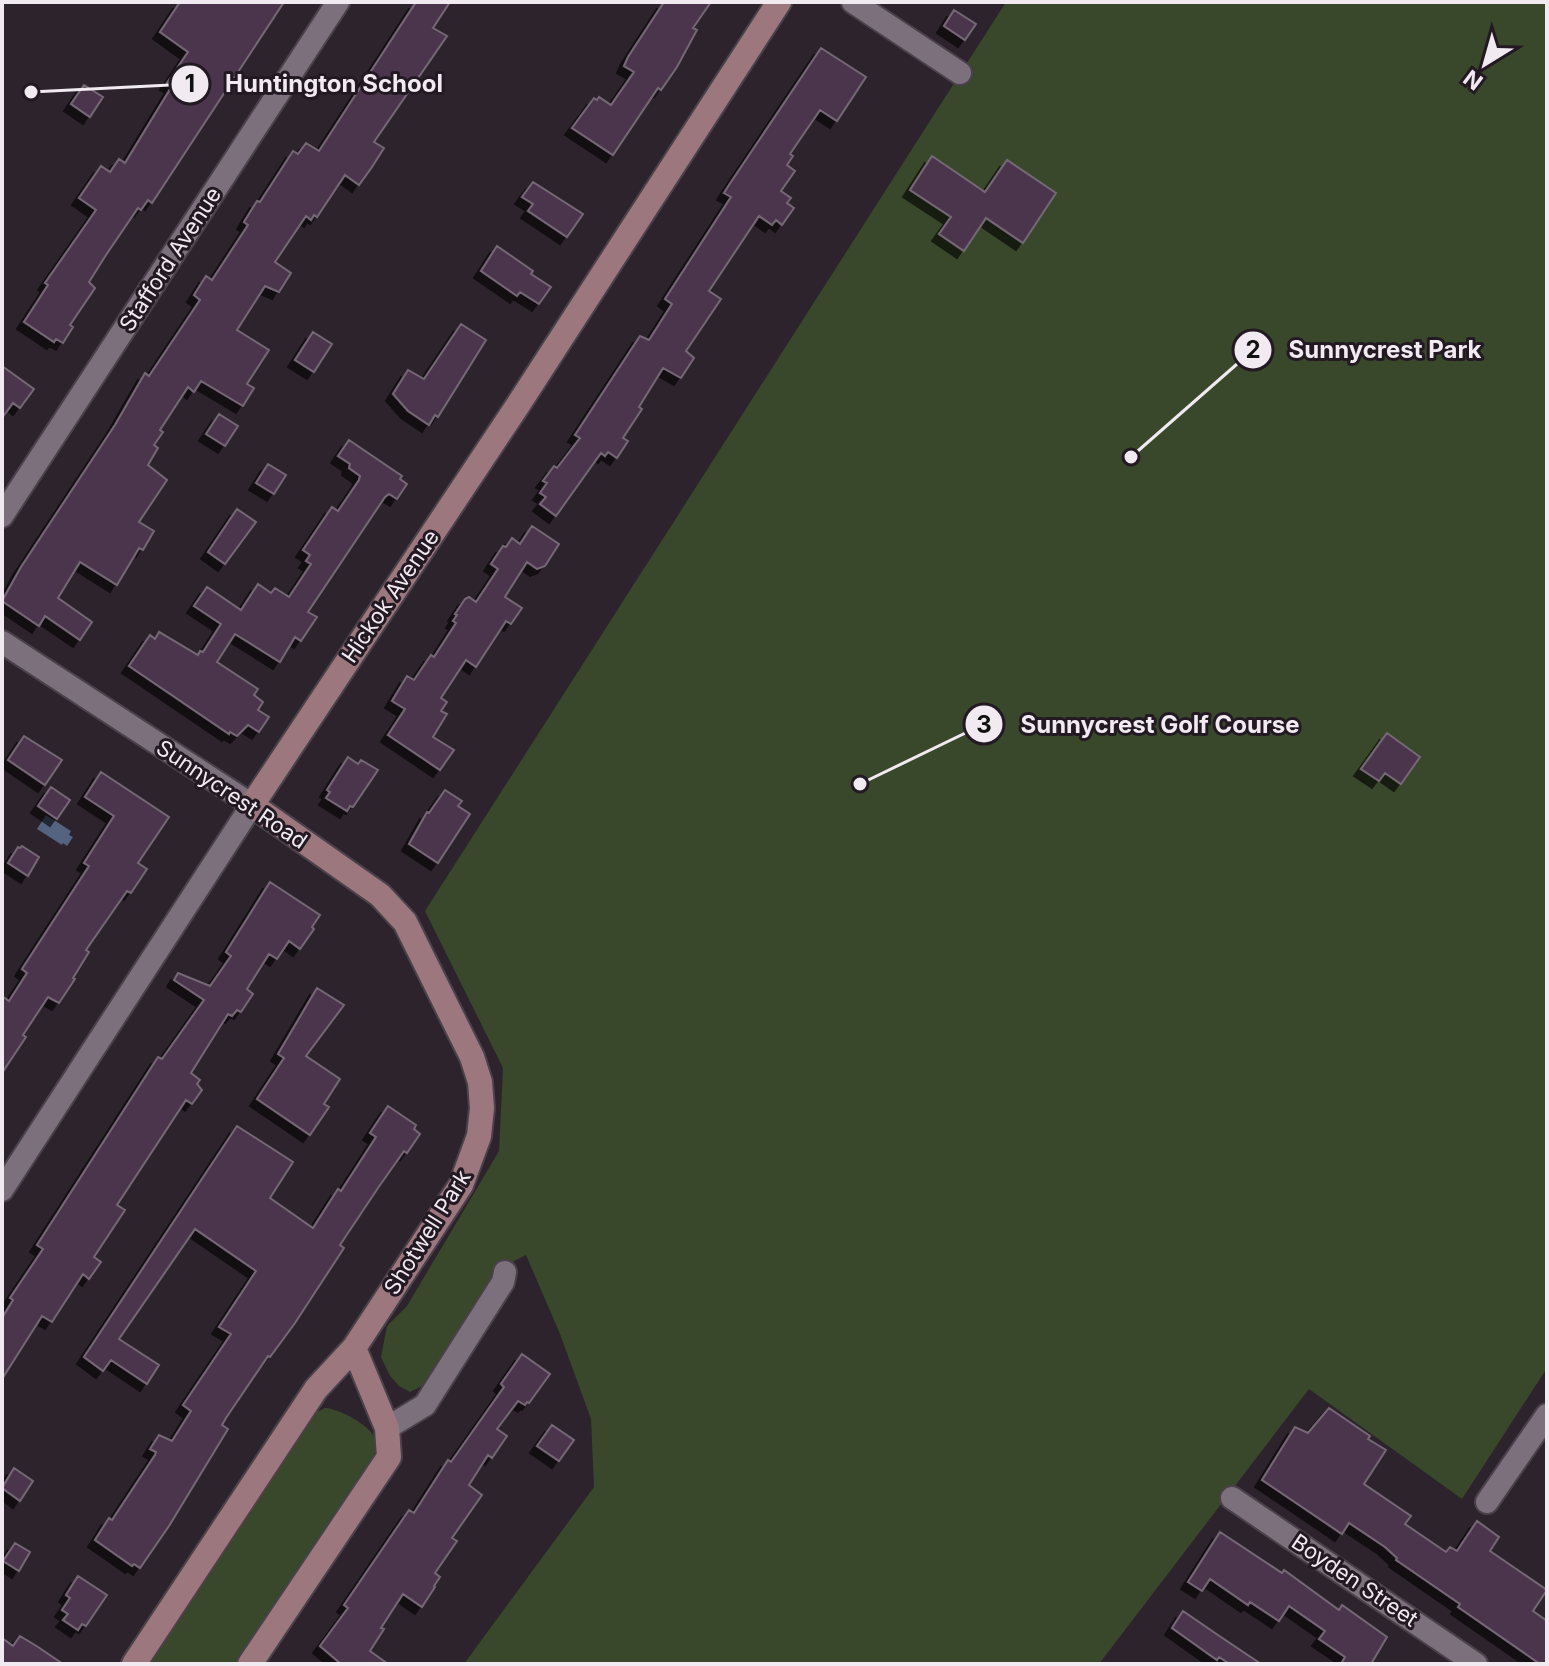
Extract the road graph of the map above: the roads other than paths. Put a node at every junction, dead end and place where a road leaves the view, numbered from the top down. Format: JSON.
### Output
{"nodes":[{"id":1,"x":338,"y":2,"type":"edge"},
{"id":2,"x":779,"y":2,"type":"edge"},
{"id":3,"x":853,"y":2,"type":"edge"},
{"id":4,"x":960,"y":73,"type":"dead end"},
{"id":5,"x":2,"y":516,"type":"edge"},
{"id":6,"x":2,"y":642,"type":"edge"},
{"id":7,"x":252,"y":805,"type":"junction"},
{"id":8,"x":433,"y":976,"type":"joint"},
{"id":9,"x":2,"y":1190,"type":"edge"},
{"id":10,"x":505,"y":1272,"type":"dead end"},
{"id":11,"x":354,"y":1348,"type":"junction"},
{"id":12,"x":1547,"y":1415,"type":"edge"},
{"id":13,"x":387,"y":1428,"type":"junction"},
{"id":14,"x":1232,"y":1498,"type":"dead end"},
{"id":15,"x":1487,"y":1502,"type":"dead end"},
{"id":16,"x":134,"y":1664,"type":"edge"},
{"id":17,"x":250,"y":1664,"type":"edge"},
{"id":18,"x":1476,"y":1664,"type":"edge"}],
"edges":[{"from":1,"to":5,"type":"street","name":"Stafford Avenue"},
{"from":2,"to":7,"type":"street","name":"Hickok Avenue"},
{"from":3,"to":4,"type":"street"},
{"from":6,"to":7,"type":"street","name":"Sunnycrest Road"},
{"from":7,"to":8,"type":"street","name":"Sunnycrest Road"},
{"from":7,"to":9,"type":"street","name":"Hickok Avenue"},
{"from":8,"to":11,"type":"street","name":"Shotwell Park"},
{"from":10,"to":13,"type":"street"},
{"from":11,"to":13,"type":"street"},
{"from":11,"to":16,"type":"street","name":"Shotwell Park"},
{"from":12,"to":15,"type":"street"},
{"from":13,"to":17,"type":"street"},
{"from":14,"to":18,"type":"street","name":"Boyden Street"}]}
